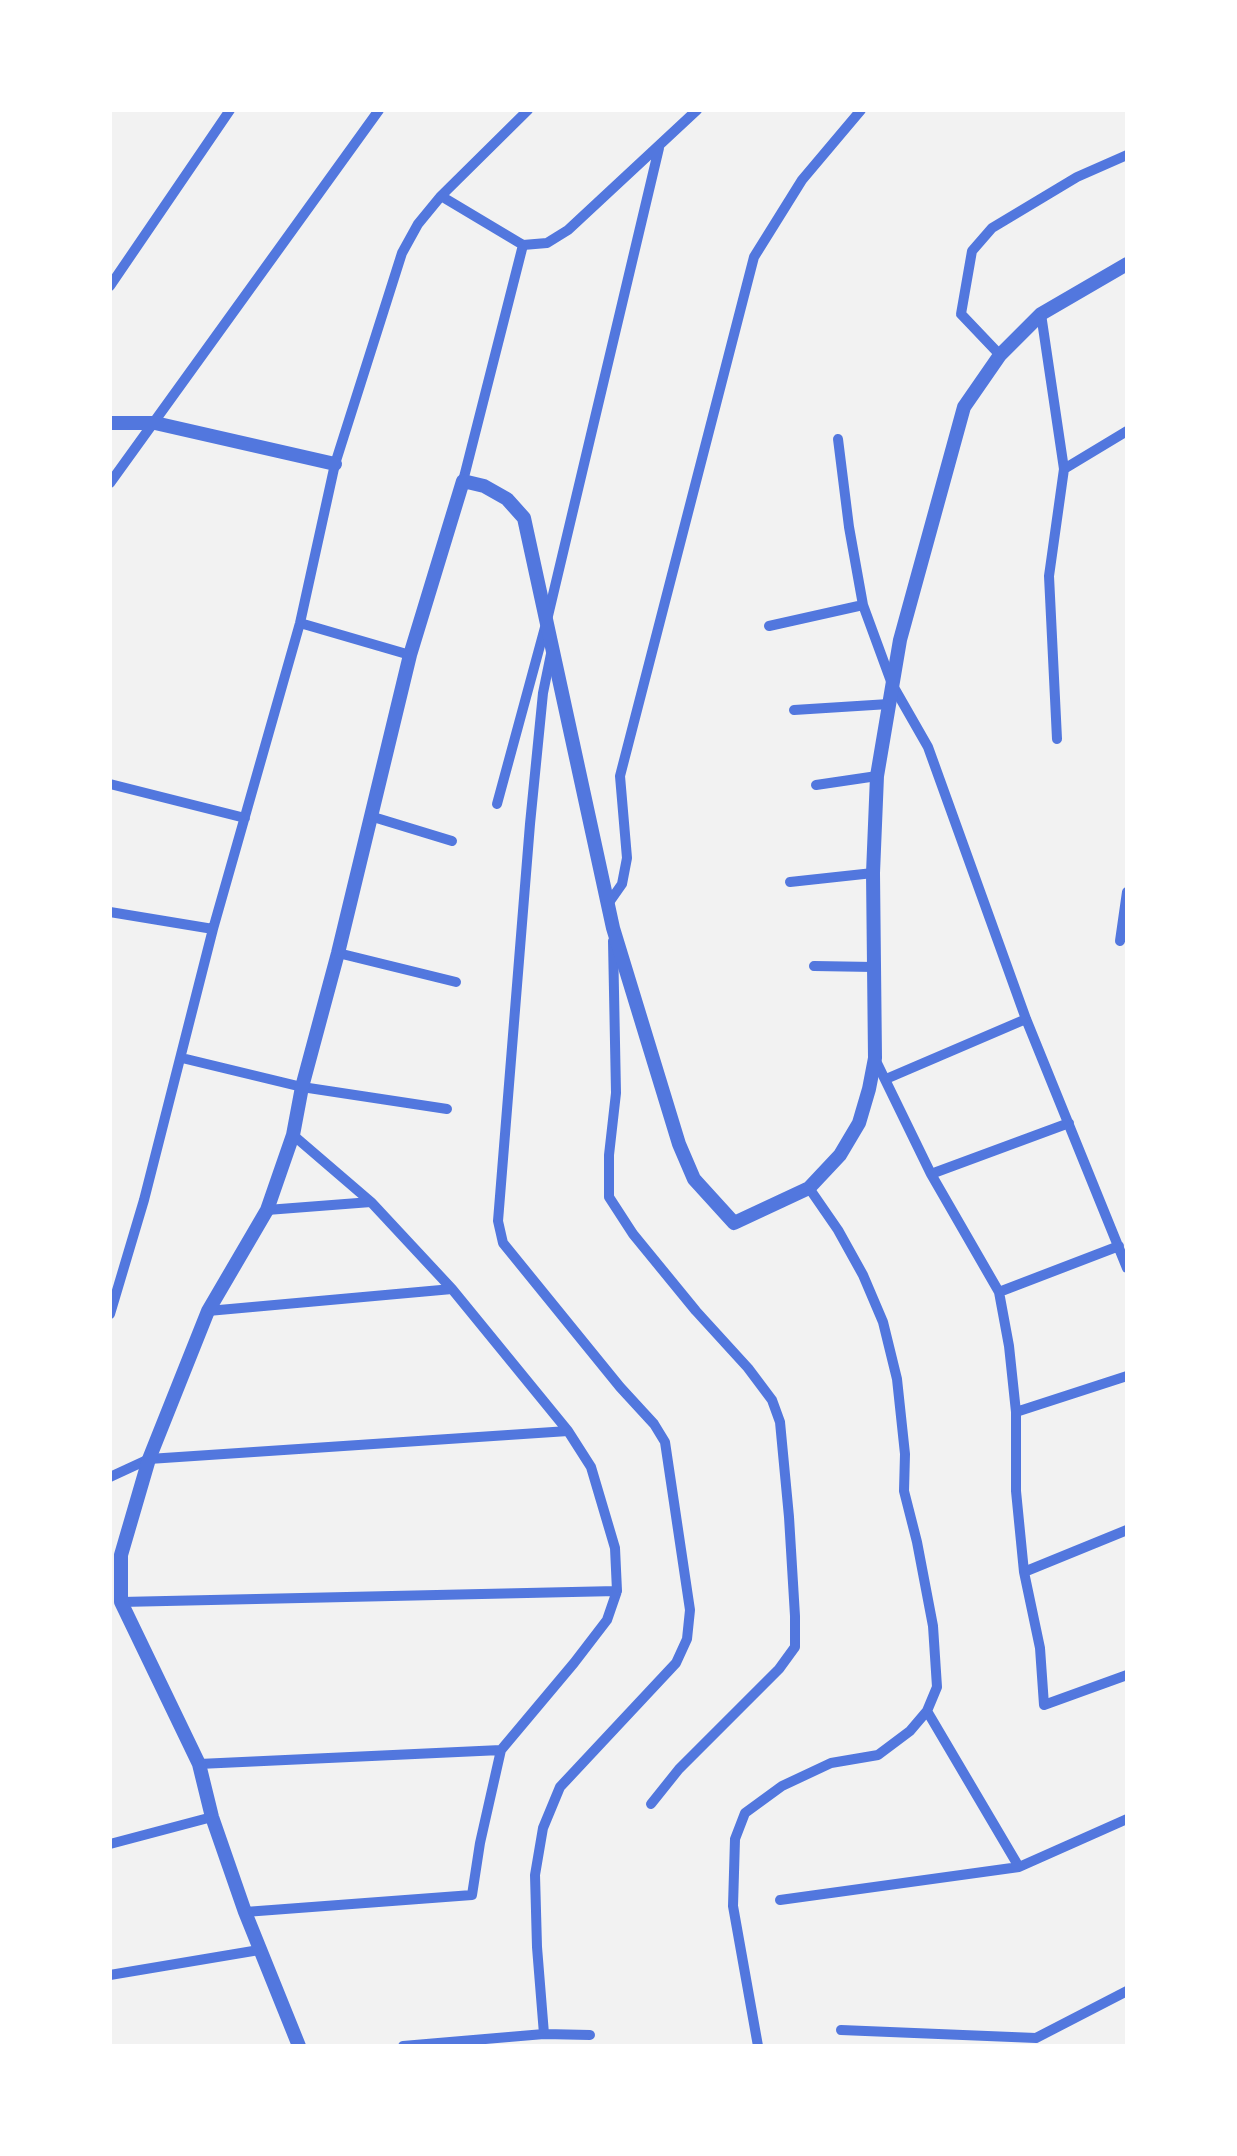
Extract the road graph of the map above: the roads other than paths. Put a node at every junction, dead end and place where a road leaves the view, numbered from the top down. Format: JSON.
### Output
{"nodes":[{"id":1,"x":230,"y":110,"type":"edge"},
{"id":2,"x":379,"y":110,"type":"edge"},
{"id":3,"x":528,"y":110,"type":"edge"},
{"id":4,"x":697,"y":110,"type":"edge"},
{"id":5,"x":861,"y":110,"type":"edge"},
{"id":6,"x":659,"y":148,"type":"junction"},
{"id":7,"x":1127,"y":155,"type":"edge"},
{"id":8,"x":441,"y":196,"type":"junction"},
{"id":9,"x":523,"y":245,"type":"junction"},
{"id":10,"x":1127,"y":264,"type":"edge"},
{"id":11,"x":110,"y":286,"type":"edge"},
{"id":12,"x":1041,"y":314,"type":"junction"},
{"id":13,"x":1000,"y":356,"type":"junction"},
{"id":14,"x":110,"y":423,"type":"edge"},
{"id":15,"x":155,"y":424,"type":"junction"},
{"id":16,"x":1127,"y":431,"type":"edge"},
{"id":17,"x":838,"y":439,"type":"dead end"},
{"id":18,"x":336,"y":464,"type":"junction"},
{"id":19,"x":1064,"y":469,"type":"junction"},
{"id":20,"x":463,"y":481,"type":"junction"},
{"id":21,"x":110,"y":483,"type":"edge"},
{"id":22,"x":863,"y":605,"type":"junction"},
{"id":23,"x":546,"y":620,"type":"junction"},
{"id":24,"x":300,"y":623,"type":"junction"},
{"id":25,"x":769,"y":626,"type":"dead end"},
{"id":26,"x":544,"y":653,"type":"junction"},
{"id":27,"x":410,"y":655,"type":"junction"},
{"id":28,"x":892,"y":684,"type":"junction"},
{"id":29,"x":889,"y":704,"type":"junction"},
{"id":30,"x":794,"y":710,"type":"dead end"},
{"id":31,"x":1057,"y":739,"type":"dead end"},
{"id":32,"x":878,"y":776,"type":"junction"},
{"id":33,"x":110,"y":784,"type":"edge"},
{"id":34,"x":816,"y":784,"type":"dead end"},
{"id":35,"x":497,"y":804,"type":"dead end"},
{"id":36,"x":370,"y":816,"type":"junction"},
{"id":37,"x":245,"y":818,"type":"junction"},
{"id":38,"x":452,"y":841,"type":"dead end"},
{"id":39,"x":873,"y":873,"type":"junction"},
{"id":40,"x":790,"y":882,"type":"dead end"},
{"id":41,"x":1127,"y":892,"type":"edge"},
{"id":42,"x":608,"y":904,"type":"junction"},
{"id":43,"x":110,"y":912,"type":"edge"},
{"id":44,"x":613,"y":928,"type":"junction"},
{"id":45,"x":213,"y":929,"type":"junction"},
{"id":46,"x":1120,"y":941,"type":"dead end"},
{"id":47,"x":338,"y":953,"type":"junction"},
{"id":48,"x":814,"y":966,"type":"dead end"},
{"id":49,"x":874,"y":967,"type":"junction"},
{"id":50,"x":456,"y":982,"type":"dead end"},
{"id":51,"x":1026,"y":1019,"type":"junction"},
{"id":52,"x":182,"y":1058,"type":"junction"},
{"id":53,"x":875,"y":1058,"type":"junction"},
{"id":54,"x":886,"y":1080,"type":"junction"},
{"id":55,"x":302,"y":1088,"type":"junction"},
{"id":56,"x":447,"y":1109,"type":"dead end"},
{"id":57,"x":1068,"y":1123,"type":"junction"},
{"id":58,"x":292,"y":1135,"type":"junction"},
{"id":59,"x":932,"y":1174,"type":"junction"},
{"id":60,"x":809,"y":1188,"type":"junction"},
{"id":61,"x":371,"y":1202,"type":"junction"},
{"id":62,"x":267,"y":1210,"type":"junction"},
{"id":63,"x":1119,"y":1246,"type":"junction"},
{"id":64,"x":1127,"y":1268,"type":"edge"},
{"id":65,"x":452,"y":1289,"type":"junction"},
{"id":66,"x":999,"y":1292,"type":"junction"},
{"id":67,"x":208,"y":1311,"type":"junction"},
{"id":68,"x":110,"y":1314,"type":"edge"},
{"id":69,"x":1127,"y":1376,"type":"edge"},
{"id":70,"x":1016,"y":1412,"type":"junction"},
{"id":71,"x":568,"y":1431,"type":"junction"},
{"id":72,"x":149,"y":1458,"type":"junction"},
{"id":73,"x":110,"y":1478,"type":"edge"},
{"id":74,"x":1127,"y":1530,"type":"edge"},
{"id":75,"x":1024,"y":1572,"type":"junction"},
{"id":76,"x":616,"y":1591,"type":"junction"},
{"id":77,"x":121,"y":1602,"type":"junction"},
{"id":78,"x":1127,"y":1675,"type":"edge"},
{"id":79,"x":927,"y":1711,"type":"junction"},
{"id":80,"x":501,"y":1750,"type":"junction"},
{"id":81,"x":200,"y":1764,"type":"junction"},
{"id":82,"x":651,"y":1804,"type":"dead end"},
{"id":83,"x":212,"y":1816,"type":"junction"},
{"id":84,"x":1127,"y":1820,"type":"edge"},
{"id":85,"x":110,"y":1844,"type":"edge"},
{"id":86,"x":1019,"y":1867,"type":"junction"},
{"id":87,"x":780,"y":1900,"type":"dead end"},
{"id":88,"x":244,"y":1912,"type":"junction"},
{"id":89,"x":258,"y":1950,"type":"junction"},
{"id":90,"x":110,"y":1975,"type":"edge"},
{"id":91,"x":1127,"y":1992,"type":"edge"},
{"id":92,"x":841,"y":2030,"type":"dead end"},
{"id":93,"x":544,"y":2034,"type":"junction"},
{"id":94,"x":590,"y":2036,"type":"dead end"},
{"id":95,"x":300,"y":2046,"type":"edge"},
{"id":96,"x":403,"y":2046,"type":"edge"},
{"id":97,"x":758,"y":2046,"type":"edge"}],
"edges":[{"from":1,"to":11,"type":"street"},
{"from":2,"to":15,"type":"street"},
{"from":3,"to":8,"type":"street"},
{"from":4,"to":6,"type":"street"},
{"from":5,"to":42,"type":"street"},
{"from":6,"to":9,"type":"street"},
{"from":6,"to":23,"type":"street"},
{"from":7,"to":13,"type":"street"},
{"from":8,"to":9,"type":"street"},
{"from":8,"to":18,"type":"street"},
{"from":9,"to":20,"type":"street"},
{"from":10,"to":12,"type":"street"},
{"from":12,"to":13,"type":"street"},
{"from":12,"to":19,"type":"street"},
{"from":13,"to":28,"type":"street"},
{"from":14,"to":15,"type":"street"},
{"from":15,"to":18,"type":"street"},
{"from":15,"to":21,"type":"street"},
{"from":16,"to":19,"type":"street"},
{"from":17,"to":22,"type":"street"},
{"from":18,"to":24,"type":"street"},
{"from":19,"to":31,"type":"street"},
{"from":20,"to":23,"type":"street"},
{"from":20,"to":27,"type":"street"},
{"from":22,"to":25,"type":"street"},
{"from":22,"to":28,"type":"street"},
{"from":23,"to":26,"type":"street"},
{"from":24,"to":27,"type":"street"},
{"from":24,"to":37,"type":"street"},
{"from":26,"to":35,"type":"street"},
{"from":26,"to":42,"type":"street"},
{"from":26,"to":93,"type":"street"},
{"from":27,"to":36,"type":"street"},
{"from":28,"to":29,"type":"street"},
{"from":28,"to":51,"type":"street"},
{"from":29,"to":30,"type":"street"},
{"from":29,"to":32,"type":"street"},
{"from":32,"to":34,"type":"street"},
{"from":32,"to":39,"type":"street"},
{"from":33,"to":37,"type":"street"},
{"from":36,"to":38,"type":"street"},
{"from":36,"to":47,"type":"street"},
{"from":37,"to":45,"type":"street"},
{"from":39,"to":40,"type":"street"},
{"from":39,"to":49,"type":"street"},
{"from":41,"to":46,"type":"street"},
{"from":42,"to":44,"type":"street"},
{"from":43,"to":45,"type":"street"},
{"from":44,"to":60,"type":"street"},
{"from":44,"to":82,"type":"street"},
{"from":45,"to":52,"type":"street"},
{"from":47,"to":50,"type":"street"},
{"from":47,"to":55,"type":"street"},
{"from":48,"to":49,"type":"street"},
{"from":49,"to":53,"type":"street"},
{"from":51,"to":54,"type":"street"},
{"from":51,"to":57,"type":"street"},
{"from":52,"to":55,"type":"street"},
{"from":52,"to":68,"type":"street"},
{"from":53,"to":54,"type":"street"},
{"from":53,"to":60,"type":"street"},
{"from":54,"to":59,"type":"street"},
{"from":55,"to":56,"type":"street"},
{"from":55,"to":58,"type":"street"},
{"from":57,"to":59,"type":"street"},
{"from":57,"to":63,"type":"street"},
{"from":58,"to":61,"type":"street"},
{"from":58,"to":62,"type":"street"},
{"from":59,"to":66,"type":"street"},
{"from":60,"to":79,"type":"street"},
{"from":61,"to":62,"type":"street"},
{"from":61,"to":65,"type":"street"},
{"from":62,"to":67,"type":"street"},
{"from":63,"to":64,"type":"street"},
{"from":63,"to":66,"type":"street"},
{"from":65,"to":67,"type":"street"},
{"from":65,"to":71,"type":"street"},
{"from":66,"to":70,"type":"street"},
{"from":67,"to":72,"type":"street"},
{"from":69,"to":70,"type":"street"},
{"from":70,"to":75,"type":"street"},
{"from":71,"to":72,"type":"street"},
{"from":71,"to":76,"type":"street"},
{"from":72,"to":73,"type":"street"},
{"from":72,"to":77,"type":"street"},
{"from":74,"to":75,"type":"street"},
{"from":75,"to":78,"type":"street"},
{"from":76,"to":77,"type":"street"},
{"from":76,"to":80,"type":"street"},
{"from":77,"to":81,"type":"street"},
{"from":79,"to":86,"type":"street"},
{"from":79,"to":97,"type":"street"},
{"from":80,"to":81,"type":"street"},
{"from":80,"to":88,"type":"street"},
{"from":81,"to":83,"type":"street"},
{"from":83,"to":85,"type":"street"},
{"from":83,"to":88,"type":"street"},
{"from":84,"to":86,"type":"street"},
{"from":86,"to":87,"type":"street"},
{"from":88,"to":89,"type":"street"},
{"from":89,"to":90,"type":"street"},
{"from":89,"to":95,"type":"street"},
{"from":91,"to":92,"type":"street"},
{"from":93,"to":94,"type":"street"},
{"from":93,"to":96,"type":"street"}]}
